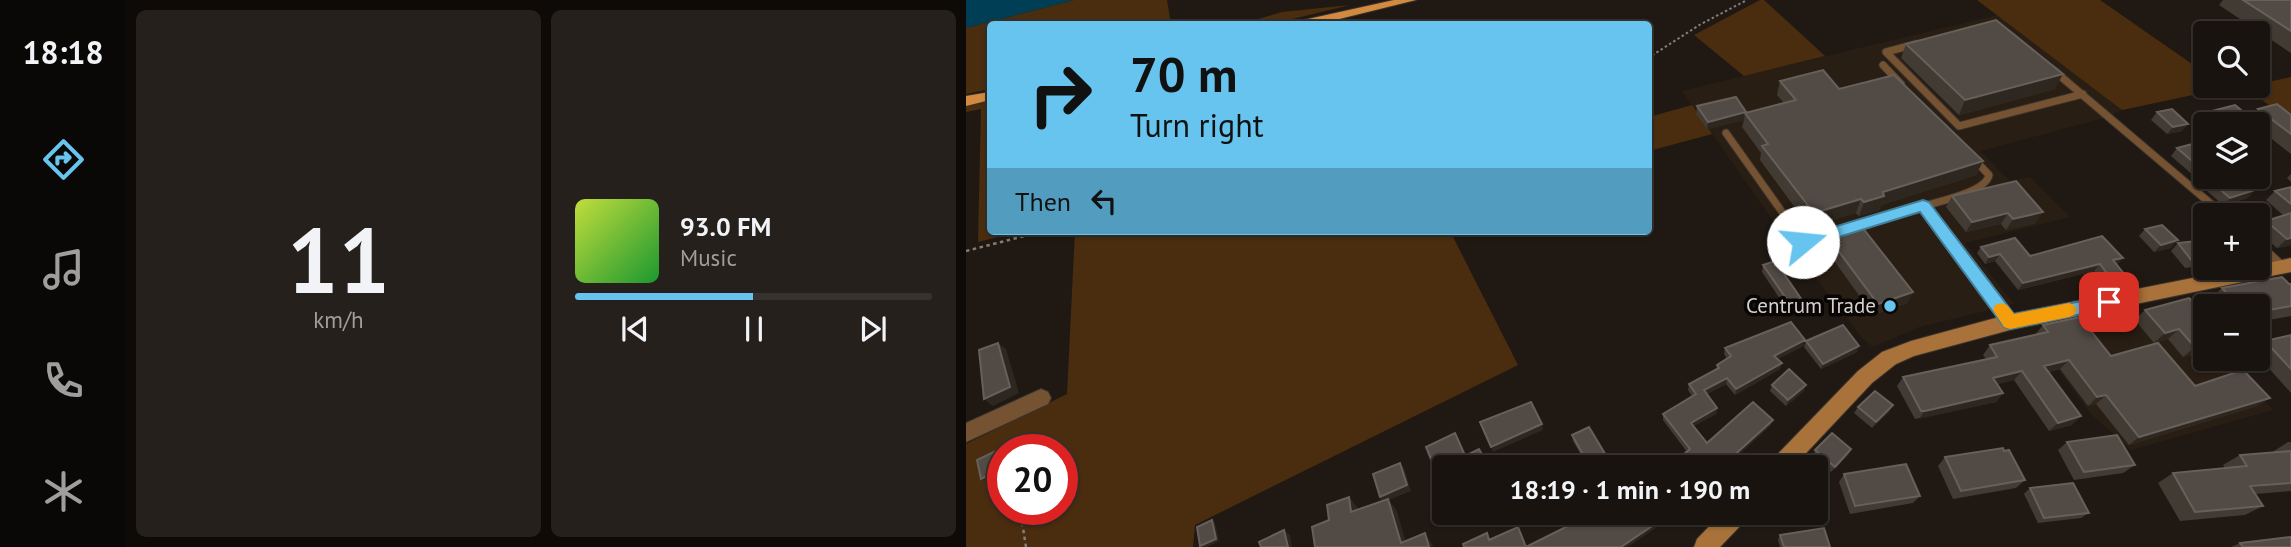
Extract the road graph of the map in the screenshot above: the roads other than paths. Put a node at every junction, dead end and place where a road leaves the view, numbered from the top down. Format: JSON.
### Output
{"nodes":[{"id":1,"x":1410,"y":0,"type":"edge"},
{"id":2,"x":1317,"y":21,"type":"edge"},
{"id":3,"x":1923,"y":43,"type":"edge"},
{"id":4,"x":2043,"y":61,"type":"edge"},
{"id":5,"x":1883,"y":65,"type":"dead end"},
{"id":6,"x":2083,"y":93,"type":"junction"},
{"id":7,"x":1912,"y":94,"type":"edge"},
{"id":8,"x":987,"y":97,"type":"edge"},
{"id":9,"x":966,"y":102,"type":"edge"},
{"id":10,"x":1726,"y":133,"type":"dead end"},
{"id":11,"x":1969,"y":155,"type":"edge"},
{"id":12,"x":2210,"y":203,"type":"edge"},
{"id":13,"x":1923,"y":206,"type":"junction"},
{"id":14,"x":2270,"y":254,"type":"edge"},
{"id":15,"x":2286,"y":266,"type":"edge"},
{"id":16,"x":2010,"y":322,"type":"junction"},
{"id":17,"x":1041,"y":398,"type":"dead end"},
{"id":18,"x":966,"y":433,"type":"edge"},
{"id":19,"x":1790,"y":455,"type":"edge"},
{"id":20,"x":1726,"y":525,"type":"edge"},
{"id":21,"x":1705,"y":547,"type":"edge"}],
"edges":[{"from":1,"to":2,"type":"main road"},
{"from":3,"to":6,"type":"lane"},
{"from":4,"to":6,"type":"lane"},
{"from":5,"to":7,"type":"lane"},
{"from":6,"to":12,"type":"lane"},
{"from":8,"to":9,"type":"main road"},
{"from":10,"to":13,"type":"lane"},
{"from":11,"to":13,"type":"lane"},
{"from":13,"to":16,"type":"lane"},
{"from":14,"to":15,"type":"lane"},
{"from":15,"to":16,"type":"street"},
{"from":16,"to":19,"type":"street"},
{"from":17,"to":18,"type":"street"},
{"from":20,"to":21,"type":"street"}]}
